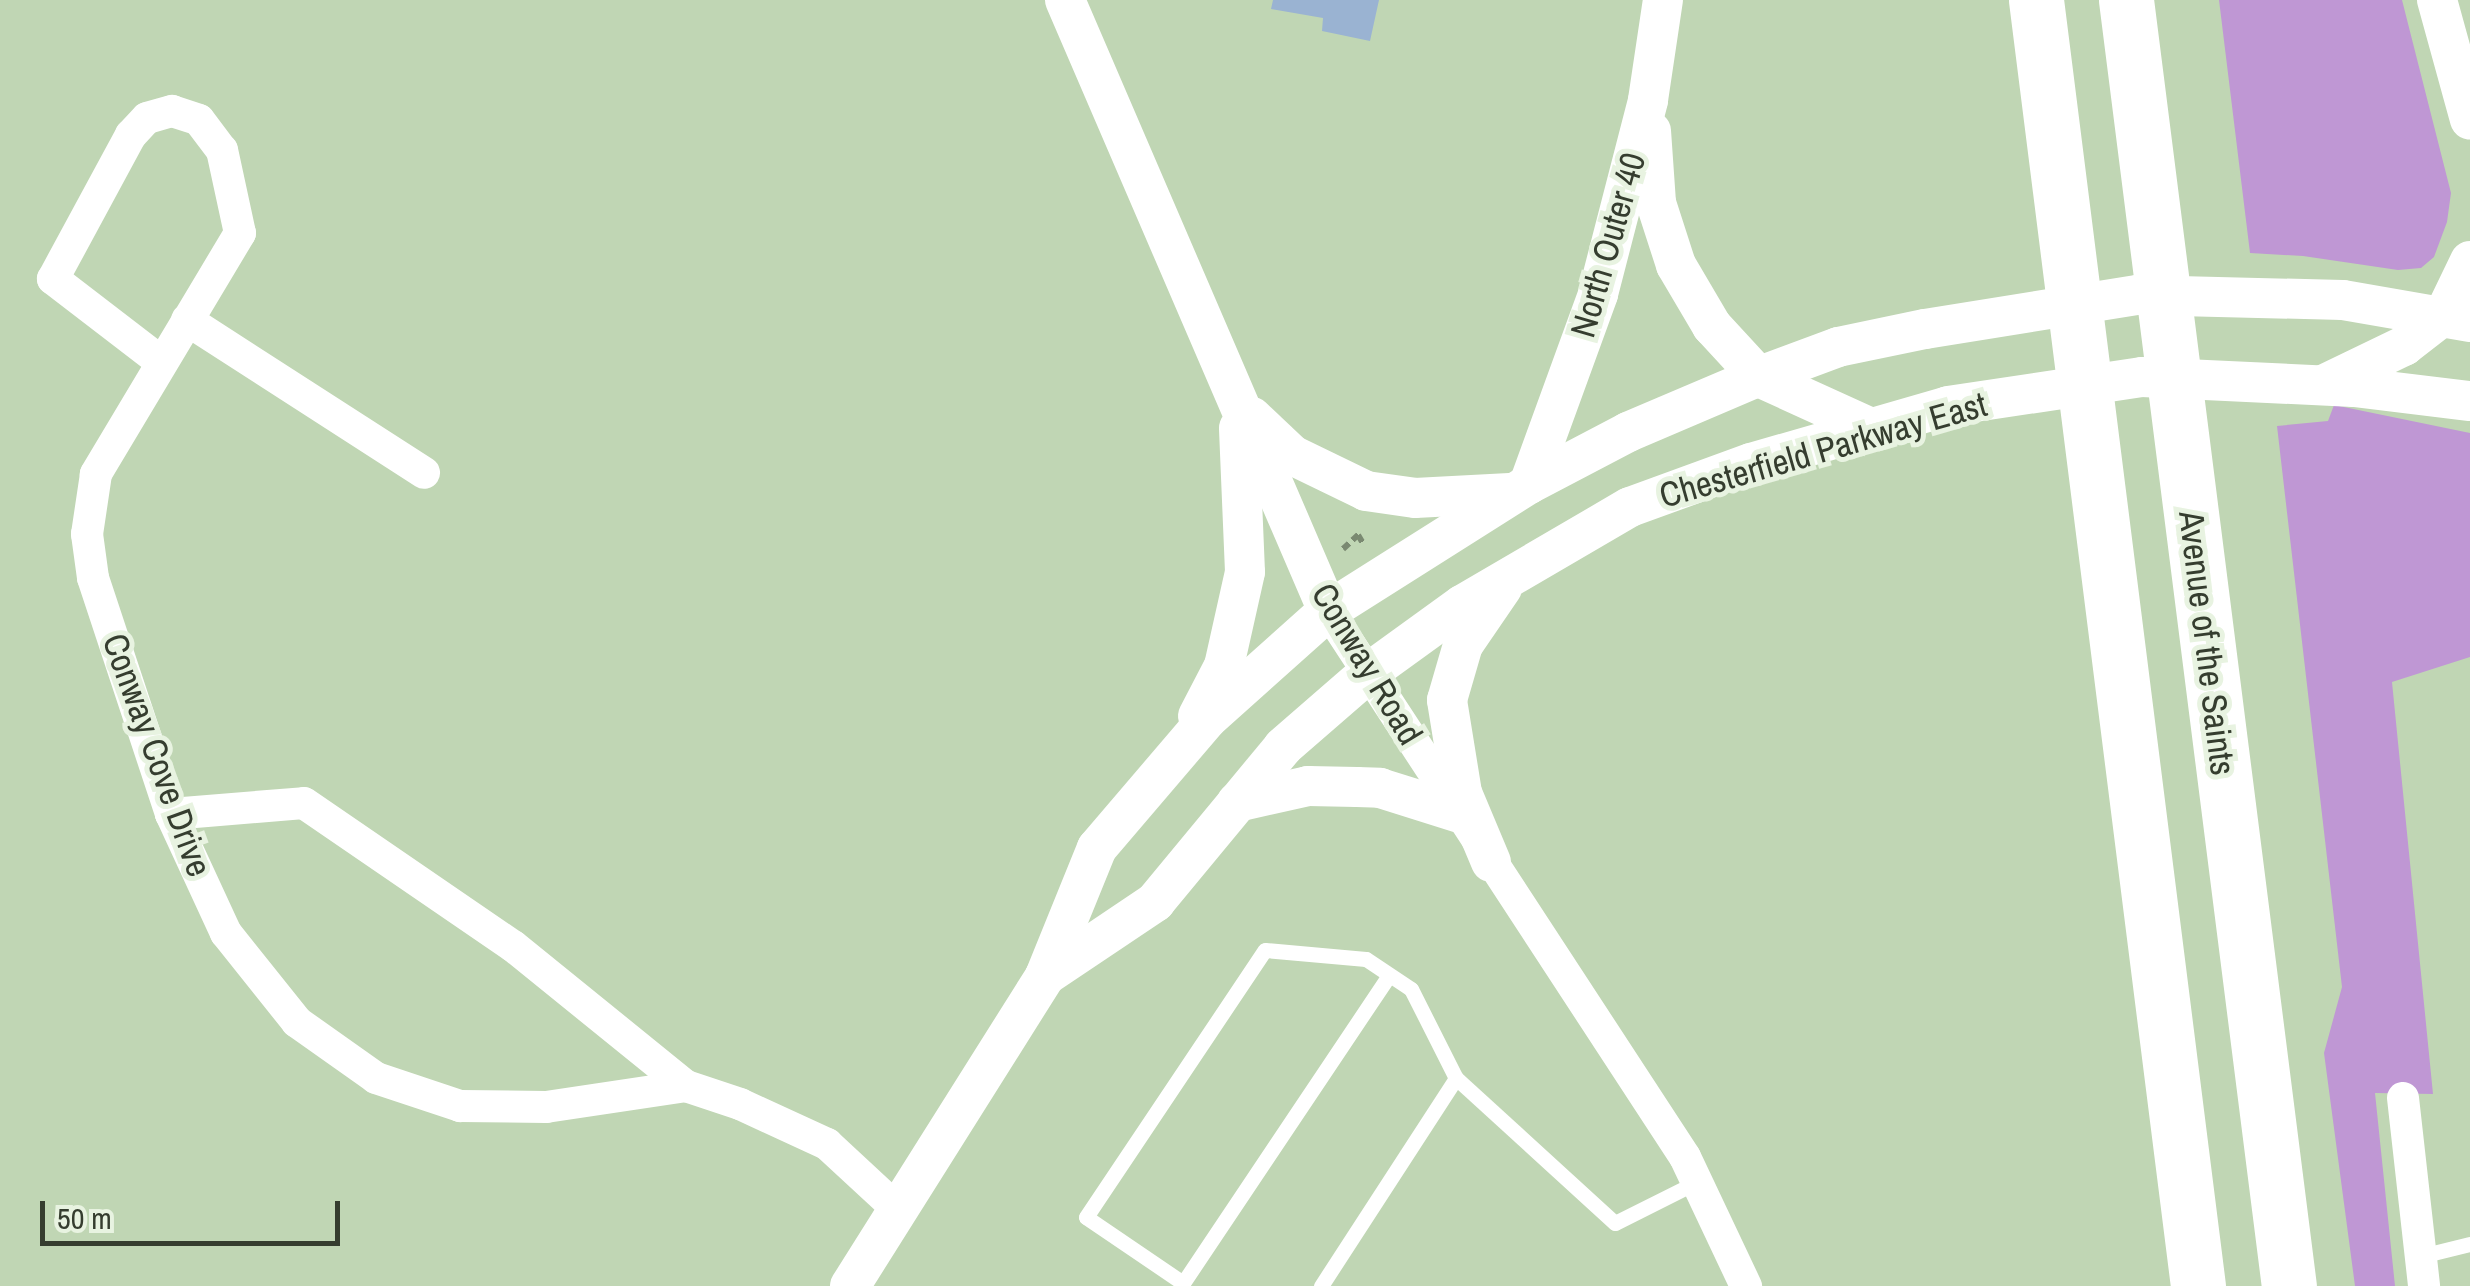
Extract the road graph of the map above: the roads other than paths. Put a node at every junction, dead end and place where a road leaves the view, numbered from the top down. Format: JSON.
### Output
{"nodes":[{"id":1,"x":1066,"y":0,"type":"edge"},
{"id":2,"x":1645,"y":0,"type":"edge"},
{"id":3,"x":2036,"y":0,"type":"edge"},
{"id":4,"x":2126,"y":0,"type":"edge"},
{"id":5,"x":2438,"y":0,"type":"edge"},
{"id":6,"x":1660,"y":19,"type":"edge"},
{"id":7,"x":1648,"y":100,"type":"junction"},
{"id":8,"x":2470,"y":120,"type":"edge"},
{"id":9,"x":2470,"y":261,"type":"edge"},
{"id":10,"x":2457,"y":319,"type":"edge"},
{"id":11,"x":187,"y":320,"type":"junction"},
{"id":12,"x":160,"y":361,"type":"junction"},
{"id":13,"x":1758,"y":376,"type":"junction"},
{"id":14,"x":2344,"y":381,"type":"junction"},
{"id":15,"x":2470,"y":400,"type":"edge"},
{"id":16,"x":1238,"y":404,"type":"junction"},
{"id":17,"x":1871,"y":428,"type":"junction"},
{"id":18,"x":424,"y":473,"type":"dead end"},
{"id":19,"x":1521,"y":488,"type":"junction"},
{"id":20,"x":1510,"y":576,"type":"junction"},
{"id":21,"x":1328,"y":611,"type":"junction"},
{"id":22,"x":1368,"y":673,"type":"junction"},
{"id":23,"x":1182,"y":748,"type":"junction"},
{"id":24,"x":1237,"y":802,"type":"junction"},
{"id":25,"x":1460,"y":812,"type":"junction"},
{"id":26,"x":171,"y":814,"type":"junction"},
{"id":27,"x":1492,"y":862,"type":"junction"},
{"id":28,"x":1389,"y":975,"type":"junction"},
{"id":29,"x":1045,"y":976,"type":"junction"},
{"id":30,"x":1456,"y":1078,"type":"junction"},
{"id":31,"x":686,"y":1086,"type":"junction"},
{"id":32,"x":2403,"y":1098,"type":"dead end"},
{"id":33,"x":1699,"y":1181,"type":"junction"},
{"id":34,"x":896,"y":1208,"type":"junction"},
{"id":35,"x":2470,"y":1244,"type":"edge"},
{"id":36,"x":2422,"y":1271,"type":"edge"},
{"id":37,"x":1182,"y":1284,"type":"edge"},
{"id":38,"x":850,"y":1286,"type":"edge"},
{"id":39,"x":1321,"y":1286,"type":"edge"},
{"id":40,"x":1746,"y":1286,"type":"edge"},
{"id":41,"x":2198,"y":1286,"type":"edge"},
{"id":42,"x":2288,"y":1286,"type":"edge"}],
"edges":[{"from":1,"to":16,"type":"street","name":"Conway Road"},
{"from":2,"to":6,"type":"lane"},
{"from":3,"to":41,"type":"highway"},
{"from":4,"to":42,"type":"highway","name":"Avenue of the Saints"},
{"from":5,"to":8,"type":"street"},
{"from":6,"to":7,"type":"street","name":"North Outer 40"},
{"from":7,"to":13,"type":"street"},
{"from":7,"to":19,"type":"street","name":"North Outer 40"},
{"from":9,"to":10,"type":"street"},
{"from":10,"to":13,"type":"street","name":"Chesterfield Parkway East"},
{"from":10,"to":14,"type":"street"},
{"from":11,"to":12,"type":"street","name":"Conway Cove Drive"},
{"from":11,"to":12,"type":"street","name":"Conway Cove Drive"},
{"from":11,"to":18,"type":"street"},
{"from":12,"to":26,"type":"street","name":"Conway Cove Drive"},
{"from":13,"to":17,"type":"street"},
{"from":13,"to":19,"type":"street","name":"Chesterfield Parkway East"},
{"from":14,"to":15,"type":"street","name":"Chesterfield Parkway East"},
{"from":14,"to":17,"type":"street","name":"Chesterfield Parkway East"},
{"from":16,"to":19,"type":"street"},
{"from":16,"to":21,"type":"street","name":"Conway Road"},
{"from":16,"to":23,"type":"street"},
{"from":17,"to":20,"type":"street","name":"Chesterfield Parkway East"},
{"from":19,"to":21,"type":"street","name":"Chesterfield Parkway East"},
{"from":20,"to":22,"type":"street","name":"Chesterfield Parkway East"},
{"from":20,"to":27,"type":"street"},
{"from":21,"to":22,"type":"street","name":"Conway Road"},
{"from":21,"to":23,"type":"street","name":"Chesterfield Parkway East"},
{"from":22,"to":24,"type":"street","name":"Chesterfield Parkway East"},
{"from":22,"to":25,"type":"street","name":"Conway Road"},
{"from":23,"to":29,"type":"street","name":"Chesterfield Parkway East"},
{"from":24,"to":25,"type":"street"},
{"from":24,"to":29,"type":"street","name":"Chesterfield Parkway East"},
{"from":25,"to":27,"type":"street","name":"Conway Road"},
{"from":26,"to":31,"type":"street"},
{"from":26,"to":31,"type":"street","name":"Conway Cove Drive"},
{"from":27,"to":33,"type":"street","name":"Conway Road"},
{"from":28,"to":30,"type":"lane"},
{"from":28,"to":37,"type":"lane"},
{"from":28,"to":37,"type":"lane"},
{"from":29,"to":34,"type":"street","name":"Chesterfield Parkway East"},
{"from":30,"to":33,"type":"lane"},
{"from":30,"to":39,"type":"lane"},
{"from":31,"to":34,"type":"street","name":"Conway Cove Drive"},
{"from":32,"to":36,"type":"street"},
{"from":33,"to":40,"type":"street","name":"Conway Road"},
{"from":34,"to":38,"type":"street","name":"Chesterfield Parkway East"},
{"from":35,"to":36,"type":"lane"}]}
